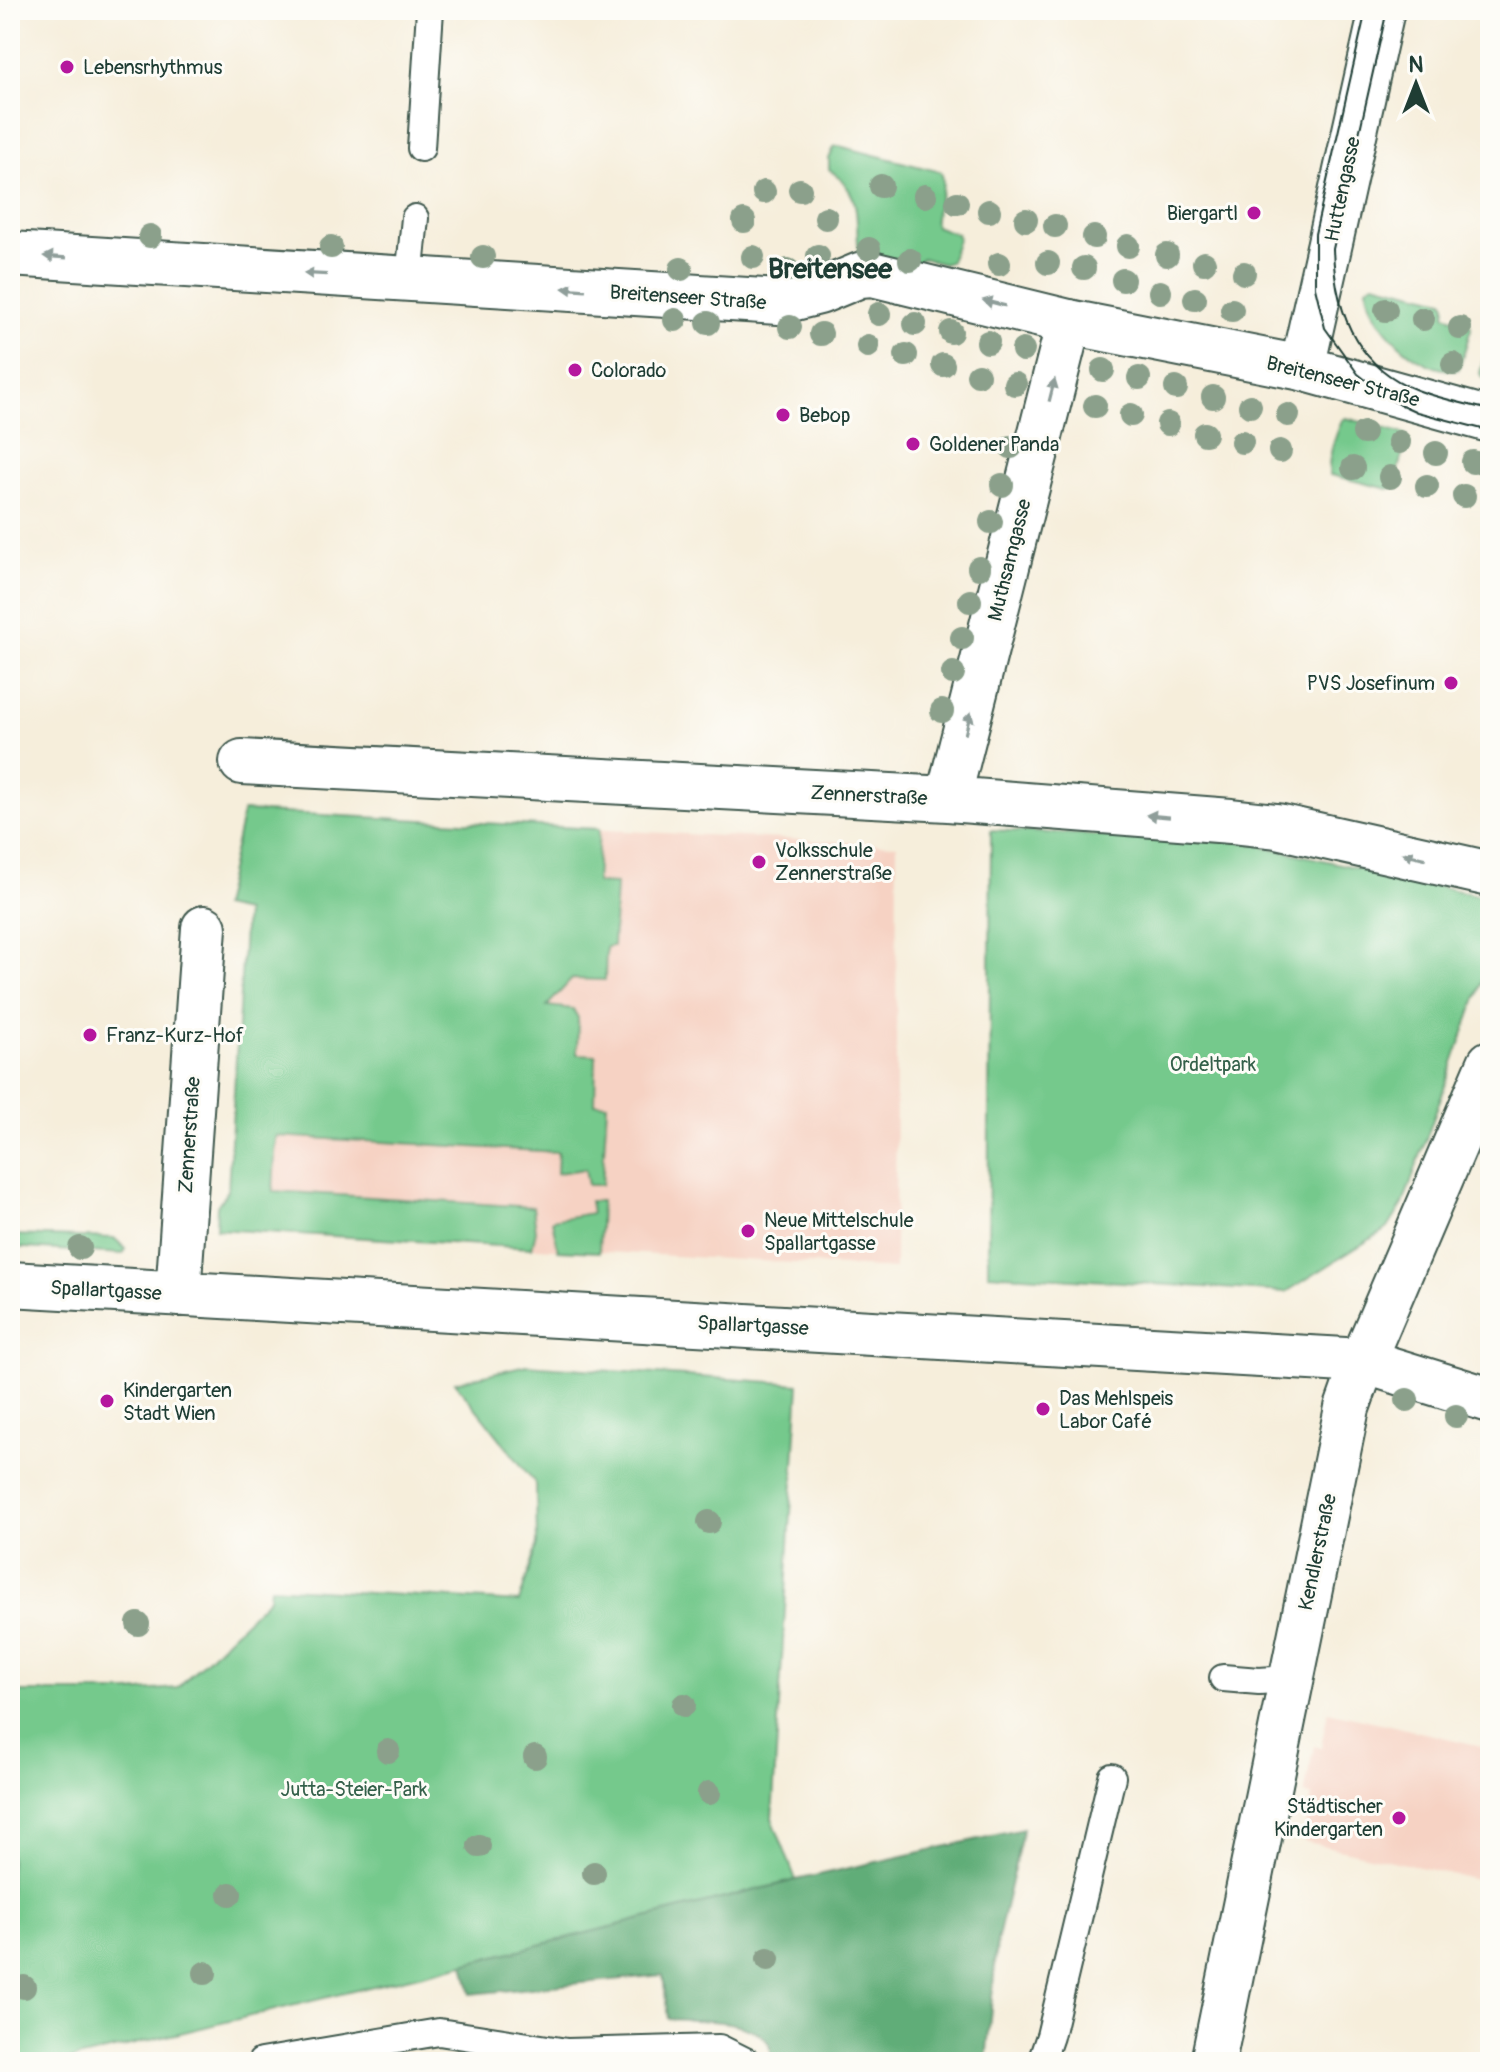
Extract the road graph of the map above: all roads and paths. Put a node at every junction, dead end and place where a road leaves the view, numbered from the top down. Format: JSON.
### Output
{"nodes":[{"id":1,"x":430,"y":10,"type":"edge"},
{"id":2,"x":1382,"y":10,"type":"edge"},
{"id":3,"x":421,"y":148,"type":"dead end"},
{"id":4,"x":415,"y":218,"type":"dead end"},
{"id":5,"x":10,"y":254,"type":"edge"},
{"id":6,"x":409,"y":279,"type":"junction"},
{"id":7,"x":1069,"y":322,"type":"junction"},
{"id":8,"x":1302,"y":368,"type":"junction"},
{"id":9,"x":1490,"y":420,"type":"edge"},
{"id":10,"x":242,"y":762,"type":"dead end"},
{"id":11,"x":948,"y":799,"type":"junction"},
{"id":12,"x":1490,"y":874,"type":"edge"},
{"id":13,"x":204,"y":928,"type":"dead end"},
{"id":14,"x":1490,"y":1063,"type":"edge"},
{"id":15,"x":10,"y":1284,"type":"edge"},
{"id":16,"x":178,"y":1294,"type":"junction"},
{"id":17,"x":1363,"y":1361,"type":"junction"},
{"id":18,"x":1490,"y":1400,"type":"edge"},
{"id":19,"x":1223,"y":1678,"type":"dead end"},
{"id":20,"x":1291,"y":1679,"type":"junction"},
{"id":21,"x":1112,"y":1777,"type":"dead end"},
{"id":22,"x":568,"y":2057,"type":"edge"},
{"id":23,"x":261,"y":2062,"type":"edge"},
{"id":24,"x":747,"y":2062,"type":"edge"},
{"id":25,"x":1041,"y":2062,"type":"edge"},
{"id":26,"x":1213,"y":2062,"type":"edge"}],
"edges":[{"from":1,"to":3,"type":"lane"},
{"from":2,"to":8,"type":"street","name":"Huttengasse"},
{"from":4,"to":6,"type":"lane"},
{"from":6,"to":5,"type":"street","name":"Breitenseer Straße","one_way":true},
{"from":7,"to":6,"type":"street","name":"Breitenseer Straße","one_way":true},
{"from":7,"to":8,"type":"street","name":"Breitenseer Straße"},
{"from":11,"to":7,"type":"street","name":"Muthsamgasse","one_way":true},
{"from":8,"to":9,"type":"street","name":"Breitenseer Straße"},
{"from":10,"to":11,"type":"street","name":"Zennerstraße"},
{"from":12,"to":11,"type":"street","name":"Zennerstraße","one_way":true},
{"from":13,"to":16,"type":"street","name":"Zennerstraße"},
{"from":14,"to":17,"type":"street","name":"Kendlerstraße"},
{"from":15,"to":16,"type":"street","name":"Spallartgasse"},
{"from":16,"to":17,"type":"street","name":"Spallartgasse"},
{"from":17,"to":18,"type":"street","name":"Spallartgasse"},
{"from":17,"to":20,"type":"street","name":"Kendlerstraße"},
{"from":19,"to":20,"type":"lane"},
{"from":20,"to":26,"type":"street","name":"Kendlerstraße"},
{"from":21,"to":25,"type":"lane"},
{"from":22,"to":23,"type":"lane"},
{"from":22,"to":24,"type":"lane"}]}
